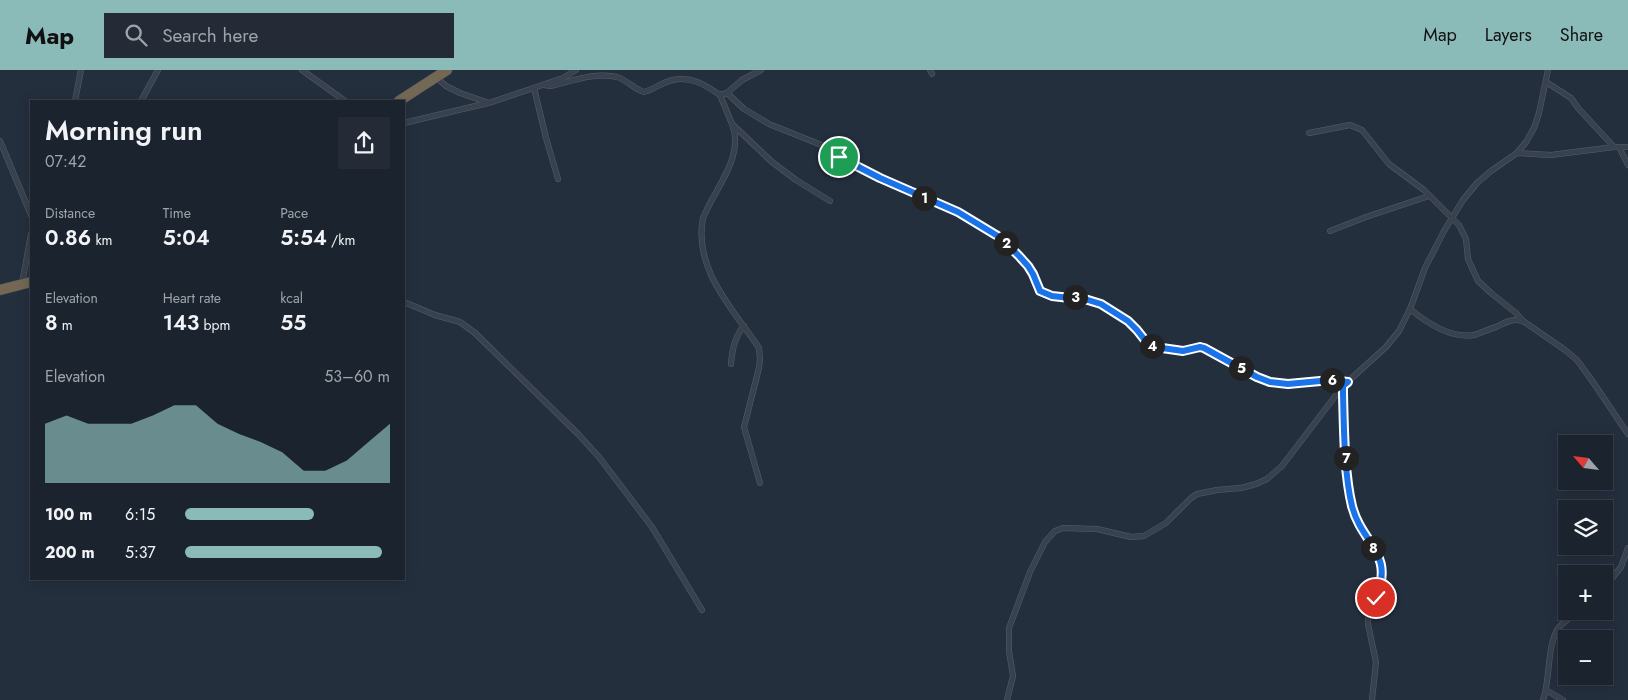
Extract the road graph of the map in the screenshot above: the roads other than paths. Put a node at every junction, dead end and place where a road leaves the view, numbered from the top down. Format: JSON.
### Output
{"nodes":[{"id":1,"x":81,"y":70,"type":"edge"},
{"id":2,"x":158,"y":70,"type":"edge"},
{"id":3,"x":302,"y":70,"type":"edge"},
{"id":4,"x":447,"y":70,"type":"edge"},
{"id":5,"x":576,"y":70,"type":"edge"},
{"id":6,"x":762,"y":70,"type":"edge"},
{"id":7,"x":1548,"y":70,"type":"edge"},
{"id":8,"x":437,"y":78,"type":"junction"},
{"id":9,"x":1546,"y":82,"type":"junction"},
{"id":10,"x":544,"y":85,"type":"junction"},
{"id":11,"x":534,"y":88,"type":"junction"},
{"id":12,"x":727,"y":93,"type":"junction"},
{"id":13,"x":720,"y":95,"type":"junction"},
{"id":14,"x":75,"y":100,"type":"edge"},
{"id":15,"x":142,"y":100,"type":"edge"},
{"id":16,"x":343,"y":100,"type":"edge"},
{"id":17,"x":401,"y":100,"type":"edge"},
{"id":18,"x":489,"y":103,"type":"junction"},
{"id":19,"x":405,"y":123,"type":"edge"},
{"id":20,"x":732,"y":124,"type":"junction"},
{"id":21,"x":1309,"y":133,"type":"dead end"},
{"id":22,"x":0,"y":141,"type":"edge"},
{"id":23,"x":1617,"y":147,"type":"junction"},
{"id":24,"x":1628,"y":147,"type":"edge"},
{"id":25,"x":1517,"y":153,"type":"junction"},
{"id":26,"x":1628,"y":165,"type":"edge"},
{"id":27,"x":558,"y":179,"type":"dead end"},
{"id":28,"x":1429,"y":196,"type":"junction"},
{"id":29,"x":830,"y":201,"type":"dead end"},
{"id":30,"x":30,"y":213,"type":"edge"},
{"id":31,"x":1452,"y":218,"type":"junction"},
{"id":32,"x":1330,"y":231,"type":"dead end"},
{"id":33,"x":30,"y":246,"type":"edge"},
{"id":34,"x":27,"y":283,"type":"edge"},
{"id":35,"x":0,"y":290,"type":"edge"},
{"id":36,"x":405,"y":302,"type":"edge"},
{"id":37,"x":1410,"y":309,"type":"junction"},
{"id":38,"x":1523,"y":321,"type":"junction"},
{"id":39,"x":744,"y":326,"type":"junction"},
{"id":40,"x":730,"y":364,"type":"dead end"},
{"id":41,"x":1348,"y":382,"type":"junction"},
{"id":42,"x":1343,"y":386,"type":"junction"},
{"id":43,"x":1628,"y":434,"type":"edge"},
{"id":44,"x":760,"y":483,"type":"dead end"},
{"id":45,"x":1628,"y":548,"type":"edge"},
{"id":46,"x":1613,"y":578,"type":"edge"},
{"id":47,"x":702,"y":610,"type":"dead end"},
{"id":48,"x":1568,"y":620,"type":"edge"},
{"id":49,"x":1546,"y":690,"type":"junction"},
{"id":50,"x":1007,"y":700,"type":"edge"},
{"id":51,"x":1372,"y":700,"type":"edge"},
{"id":52,"x":1543,"y":700,"type":"edge"},
{"id":53,"x":1562,"y":700,"type":"edge"}],
"edges":[{"from":1,"to":14,"type":"street"},
{"from":2,"to":15,"type":"street"},
{"from":3,"to":16,"type":"street"},
{"from":4,"to":8,"type":"highway"},
{"from":5,"to":10,"type":"street"},
{"from":6,"to":12,"type":"street"},
{"from":7,"to":9,"type":"street"},
{"from":8,"to":17,"type":"highway"},
{"from":8,"to":18,"type":"street"},
{"from":9,"to":23,"type":"street"},
{"from":9,"to":25,"type":"street"},
{"from":10,"to":11,"type":"street"},
{"from":10,"to":13,"type":"street"},
{"from":11,"to":18,"type":"street"},
{"from":11,"to":27,"type":"street"},
{"from":12,"to":13,"type":"street"},
{"from":12,"to":41,"type":"street"},
{"from":13,"to":20,"type":"street"},
{"from":18,"to":19,"type":"street"},
{"from":20,"to":29,"type":"street"},
{"from":20,"to":39,"type":"street"},
{"from":21,"to":28,"type":"street"},
{"from":22,"to":30,"type":"street"},
{"from":23,"to":24,"type":"street"},
{"from":23,"to":25,"type":"street"},
{"from":23,"to":26,"type":"street"},
{"from":25,"to":31,"type":"street"},
{"from":28,"to":31,"type":"street"},
{"from":28,"to":32,"type":"street"},
{"from":31,"to":37,"type":"street"},
{"from":31,"to":38,"type":"street"},
{"from":33,"to":34,"type":"street"},
{"from":34,"to":35,"type":"highway"},
{"from":36,"to":47,"type":"street"},
{"from":37,"to":38,"type":"street"},
{"from":37,"to":41,"type":"street"},
{"from":38,"to":43,"type":"street"},
{"from":39,"to":40,"type":"street"},
{"from":39,"to":44,"type":"street"},
{"from":41,"to":42,"type":"street"},
{"from":42,"to":50,"type":"street"},
{"from":42,"to":51,"type":"street"},
{"from":45,"to":46,"type":"street"},
{"from":48,"to":49,"type":"street"},
{"from":49,"to":52,"type":"street"},
{"from":49,"to":53,"type":"street"}]}
